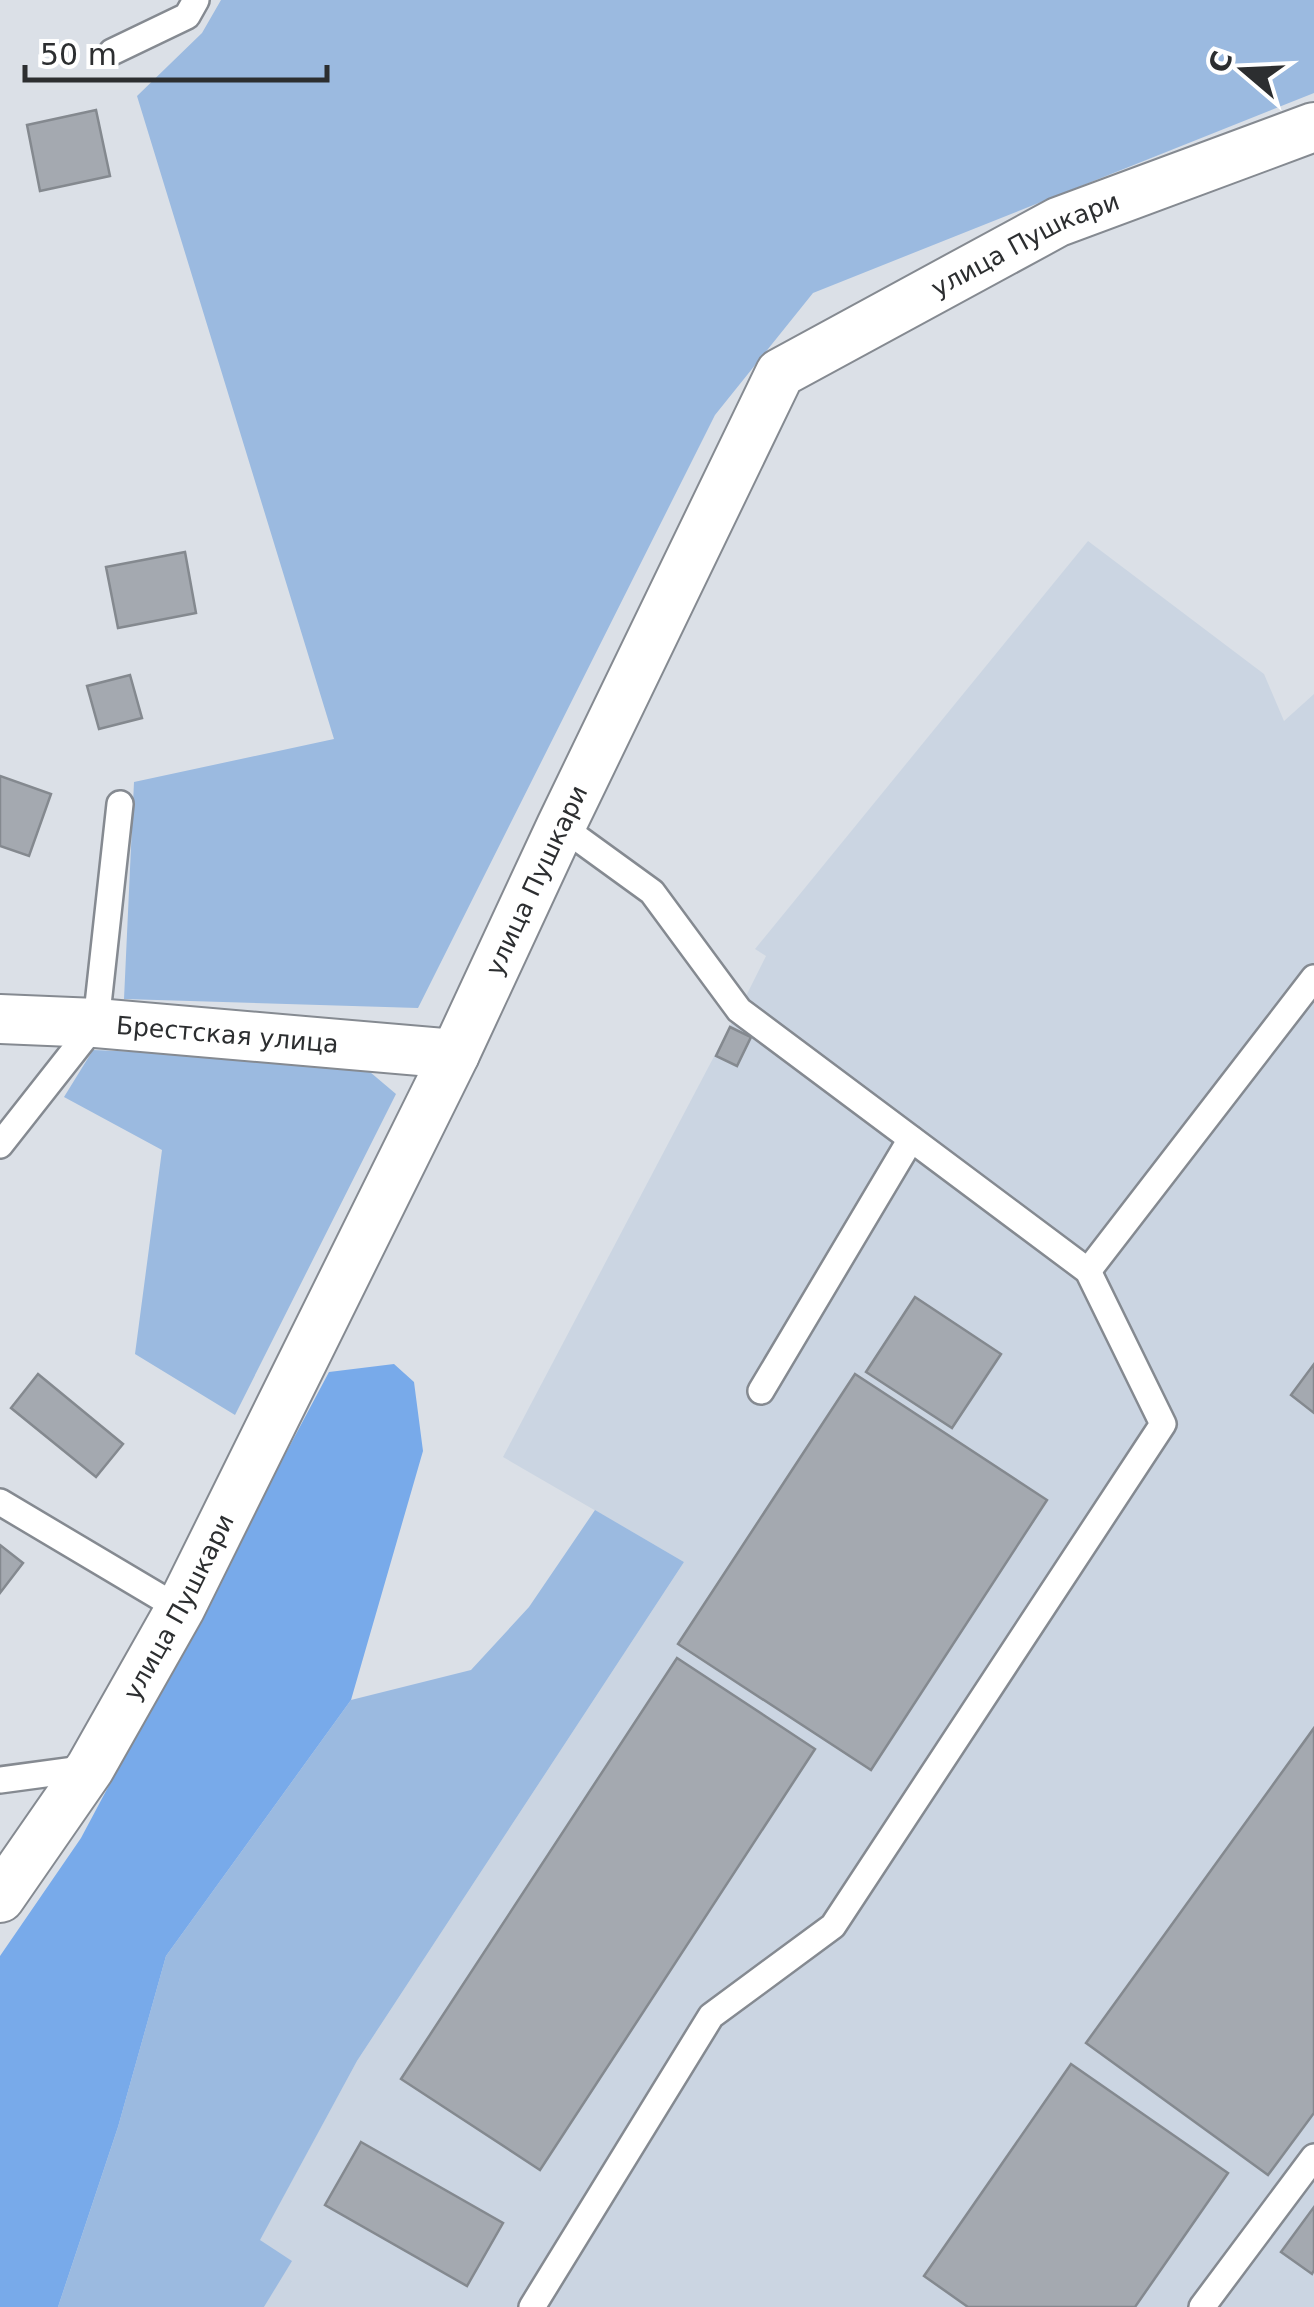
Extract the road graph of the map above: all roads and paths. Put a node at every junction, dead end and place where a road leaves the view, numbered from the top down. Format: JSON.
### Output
{"nodes":[{"id":1,"x":196,"y":0,"type":"edge"},
{"id":2,"x":112,"y":52,"type":"dead end"},
{"id":3,"x":1314,"y":127,"type":"edge"},
{"id":4,"x":120,"y":804,"type":"dead end"},
{"id":5,"x":561,"y":826,"type":"junction"},
{"id":6,"x":1314,"y":978,"type":"edge"},
{"id":7,"x":0,"y":1019,"type":"edge"},
{"id":8,"x":96,"y":1023,"type":"junction"},
{"id":9,"x":455,"y":1054,"type":"junction"},
{"id":10,"x":911,"y":1139,"type":"junction"},
{"id":11,"x":0,"y":1145,"type":"edge"},
{"id":12,"x":1088,"y":1271,"type":"junction"},
{"id":13,"x":762,"y":1391,"type":"dead end"},
{"id":14,"x":0,"y":1502,"type":"edge"},
{"id":15,"x":180,"y":1609,"type":"junction"},
{"id":16,"x":90,"y":1768,"type":"junction"},
{"id":17,"x":0,"y":1780,"type":"edge"},
{"id":18,"x":0,"y":1898,"type":"edge"},
{"id":19,"x":1314,"y":2158,"type":"edge"},
{"id":20,"x":532,"y":2307,"type":"edge"},
{"id":21,"x":1202,"y":2307,"type":"edge"}],
"edges":[{"from":1,"to":2,"type":"lane"},
{"from":3,"to":5,"type":"street","name":"улица Пушкари"},
{"from":4,"to":8,"type":"lane"},
{"from":5,"to":9,"type":"street","name":"улица Пушкари"},
{"from":5,"to":10,"type":"lane"},
{"from":6,"to":12,"type":"lane"},
{"from":7,"to":8,"type":"street","name":"Брестская улица"},
{"from":8,"to":9,"type":"street","name":"Брестская улица"},
{"from":8,"to":11,"type":"lane"},
{"from":9,"to":15,"type":"street","name":"улица Пушкари"},
{"from":10,"to":12,"type":"lane"},
{"from":10,"to":13,"type":"lane"},
{"from":12,"to":20,"type":"lane"},
{"from":14,"to":15,"type":"lane"},
{"from":15,"to":16,"type":"street","name":"улица Пушкари"},
{"from":16,"to":17,"type":"lane"},
{"from":16,"to":18,"type":"street","name":"улица Пушкари"},
{"from":19,"to":21,"type":"lane"}]}
